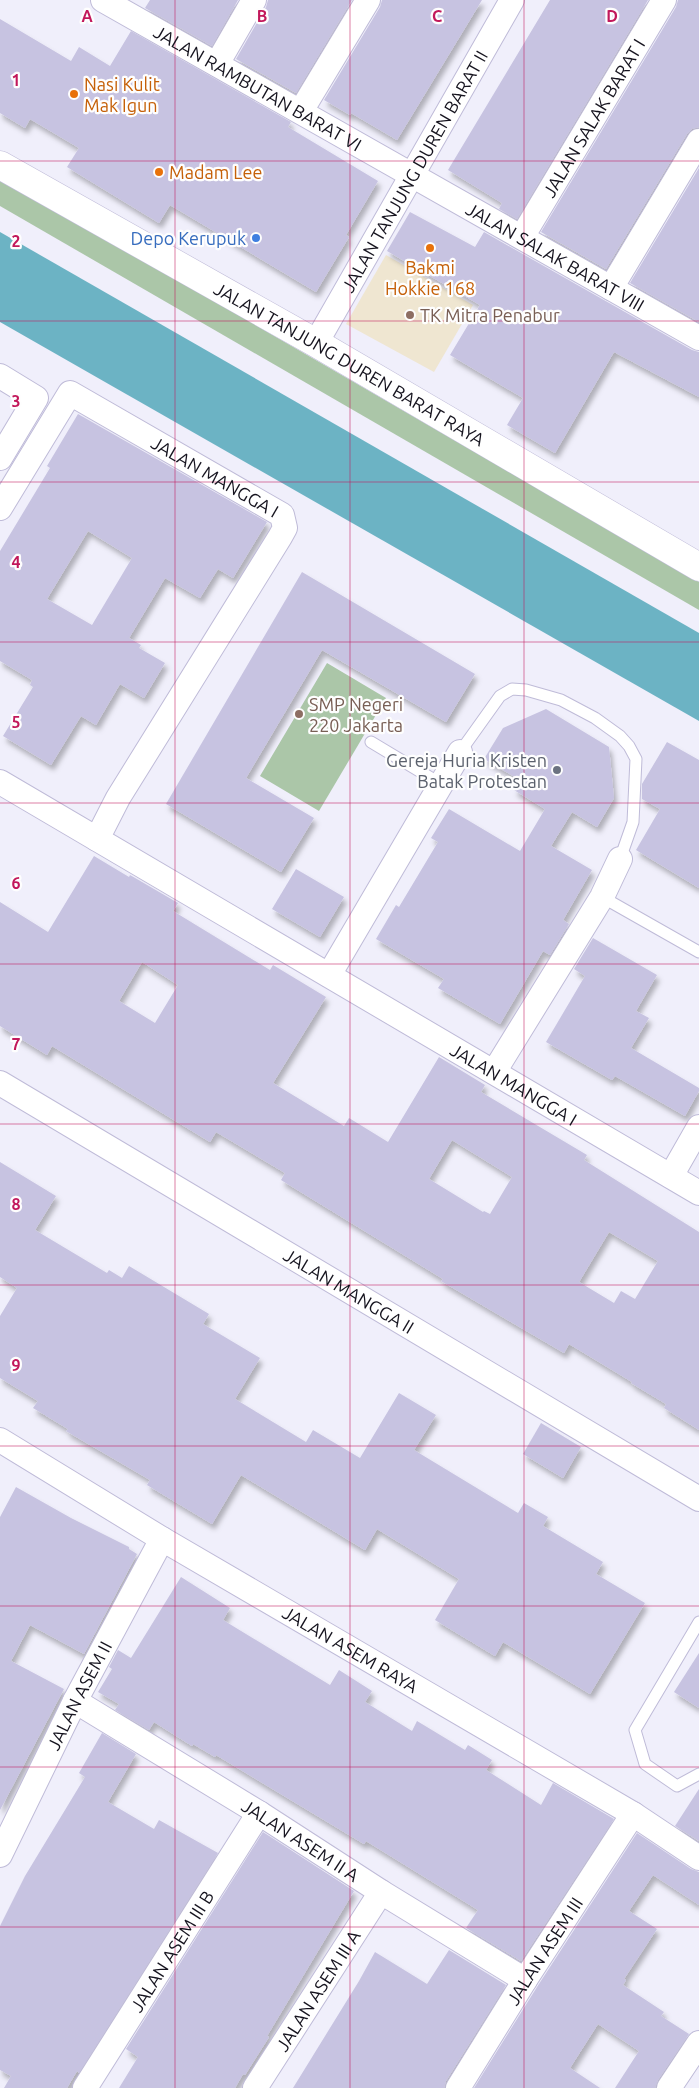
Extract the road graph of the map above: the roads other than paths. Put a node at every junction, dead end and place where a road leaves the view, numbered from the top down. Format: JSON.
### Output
{"nodes":[{"id":1,"x":104,"y":0,"type":"edge"},
{"id":2,"x":254,"y":0,"type":"edge"},
{"id":3,"x":368,"y":0,"type":"edge"},
{"id":4,"x":512,"y":0,"type":"edge"},
{"id":5,"x":664,"y":0,"type":"edge"},
{"id":6,"x":129,"y":6,"type":"edge"},
{"id":7,"x":218,"y":64,"type":"junction"},
{"id":8,"x":301,"y":111,"type":"junction"},
{"id":9,"x":699,"y":141,"type":"edge"},
{"id":10,"x":0,"y":165,"type":"edge"},
{"id":11,"x":412,"y":174,"type":"junction"},
{"id":12,"x":522,"y":236,"type":"junction"},
{"id":13,"x":611,"y":288,"type":"junction"},
{"id":14,"x":699,"y":338,"type":"edge"},
{"id":15,"x":316,"y":343,"type":"junction"},
{"id":16,"x":0,"y":376,"type":"edge"},
{"id":17,"x":0,"y":458,"type":"edge"},
{"id":18,"x":0,"y":508,"type":"edge"},
{"id":19,"x":699,"y":566,"type":"edge"},
{"id":20,"x":371,"y":742,"type":"dead end"},
{"id":21,"x":460,"y":752,"type":"joint"},
{"id":22,"x":0,"y":782,"type":"edge"},
{"id":23,"x":441,"y":784,"type":"junction"},
{"id":24,"x":97,"y":839,"type":"junction"},
{"id":25,"x":620,"y":859,"type":"joint"},
{"id":26,"x":602,"y":896,"type":"junction"},
{"id":27,"x":699,"y":952,"type":"edge"},
{"id":28,"x":329,"y":975,"type":"junction"},
{"id":29,"x":494,"y":1072,"type":"junction"},
{"id":30,"x":0,"y":1083,"type":"edge"},
{"id":31,"x":699,"y":1127,"type":"edge"},
{"id":32,"x":671,"y":1176,"type":"junction"},
{"id":33,"x":699,"y":1193,"type":"edge"},
{"id":34,"x":3,"y":1449,"type":"edge"},
{"id":35,"x":699,"y":1499,"type":"edge"},
{"id":36,"x":162,"y":1539,"type":"junction"},
{"id":37,"x":699,"y":1622,"type":"edge"},
{"id":38,"x":75,"y":1701,"type":"junction"},
{"id":39,"x":699,"y":1774,"type":"edge"},
{"id":40,"x":259,"y":1813,"type":"junction"},
{"id":41,"x":633,"y":1814,"type":"junction"},
{"id":42,"x":0,"y":1855,"type":"edge"},
{"id":43,"x":699,"y":1858,"type":"edge"},
{"id":44,"x":381,"y":1892,"type":"junction"},
{"id":45,"x":525,"y":1980,"type":"junction"},
{"id":46,"x":699,"y":2043,"type":"edge"},
{"id":47,"x":85,"y":2088,"type":"edge"},
{"id":48,"x":256,"y":2088,"type":"edge"},
{"id":49,"x":458,"y":2088,"type":"edge"},
{"id":50,"x":669,"y":2088,"type":"edge"}],
"edges":[{"from":1,"to":6,"type":"street","name":"JALAN RAMBUTAN BARAT VI"},
{"from":2,"to":7,"type":"street"},
{"from":3,"to":8,"type":"street"},
{"from":4,"to":11,"type":"street","name":"JALAN TANJUNG DUREN BARAT II"},
{"from":5,"to":12,"type":"street","name":"JALAN SALAK BARAT I"},
{"from":6,"to":7,"type":"street","name":"JALAN RAMBUTAN BARAT VI"},
{"from":7,"to":8,"type":"street","name":"JALAN RAMBUTAN BARAT VI"},
{"from":8,"to":11,"type":"street","name":"JALAN RAMBUTAN BARAT VI"},
{"from":9,"to":13,"type":"street"},
{"from":10,"to":15,"type":"street","name":"JALAN TANJUNG DUREN BARAT RAYA"},
{"from":11,"to":12,"type":"street","name":"JALAN SALAK BARAT VIII"},
{"from":11,"to":15,"type":"street","name":"JALAN TANJUNG DUREN BARAT II"},
{"from":12,"to":13,"type":"street","name":"JALAN SALAK BARAT VIII"},
{"from":13,"to":14,"type":"street","name":"JALAN SALAK BARAT VIII"},
{"from":15,"to":19,"type":"street","name":"JALAN TANJUNG DUREN BARAT RAYA"},
{"from":16,"to":17,"type":"street"},
{"from":18,"to":24,"type":"street","name":"JALAN MANGGA I"},
{"from":20,"to":23,"type":"lane"},
{"from":21,"to":23,"type":"street"},
{"from":21,"to":25,"type":"lane"},
{"from":22,"to":24,"type":"street","name":"JALAN MANGGA I"},
{"from":23,"to":28,"type":"street"},
{"from":24,"to":28,"type":"street","name":"JALAN MANGGA I"},
{"from":25,"to":26,"type":"street"},
{"from":26,"to":27,"type":"lane"},
{"from":26,"to":29,"type":"street"},
{"from":28,"to":29,"type":"street","name":"JALAN MANGGA I"},
{"from":29,"to":32,"type":"street","name":"JALAN MANGGA I"},
{"from":30,"to":35,"type":"street","name":"JALAN MANGGA II"},
{"from":31,"to":32,"type":"street"},
{"from":32,"to":33,"type":"street","name":"JALAN MANGGA I"},
{"from":34,"to":36,"type":"street","name":"JALAN ASEM RAYA"},
{"from":36,"to":38,"type":"street","name":"JALAN ASEM II"},
{"from":36,"to":41,"type":"street","name":"JALAN ASEM RAYA"},
{"from":37,"to":39,"type":"lane"},
{"from":38,"to":40,"type":"street","name":"JALAN ASEM II A"},
{"from":38,"to":42,"type":"street","name":"JALAN ASEM II"},
{"from":40,"to":44,"type":"street","name":"JALAN ASEM II A"},
{"from":40,"to":47,"type":"street","name":"JALAN ASEM III B"},
{"from":41,"to":43,"type":"street","name":"JALAN ASEM RAYA"},
{"from":41,"to":45,"type":"street","name":"JALAN ASEM III"},
{"from":44,"to":45,"type":"street","name":"JALAN ASEM II A"},
{"from":44,"to":48,"type":"street","name":"JALAN ASEM III A"},
{"from":45,"to":49,"type":"street","name":"JALAN ASEM III"},
{"from":46,"to":50,"type":"street"}]}
